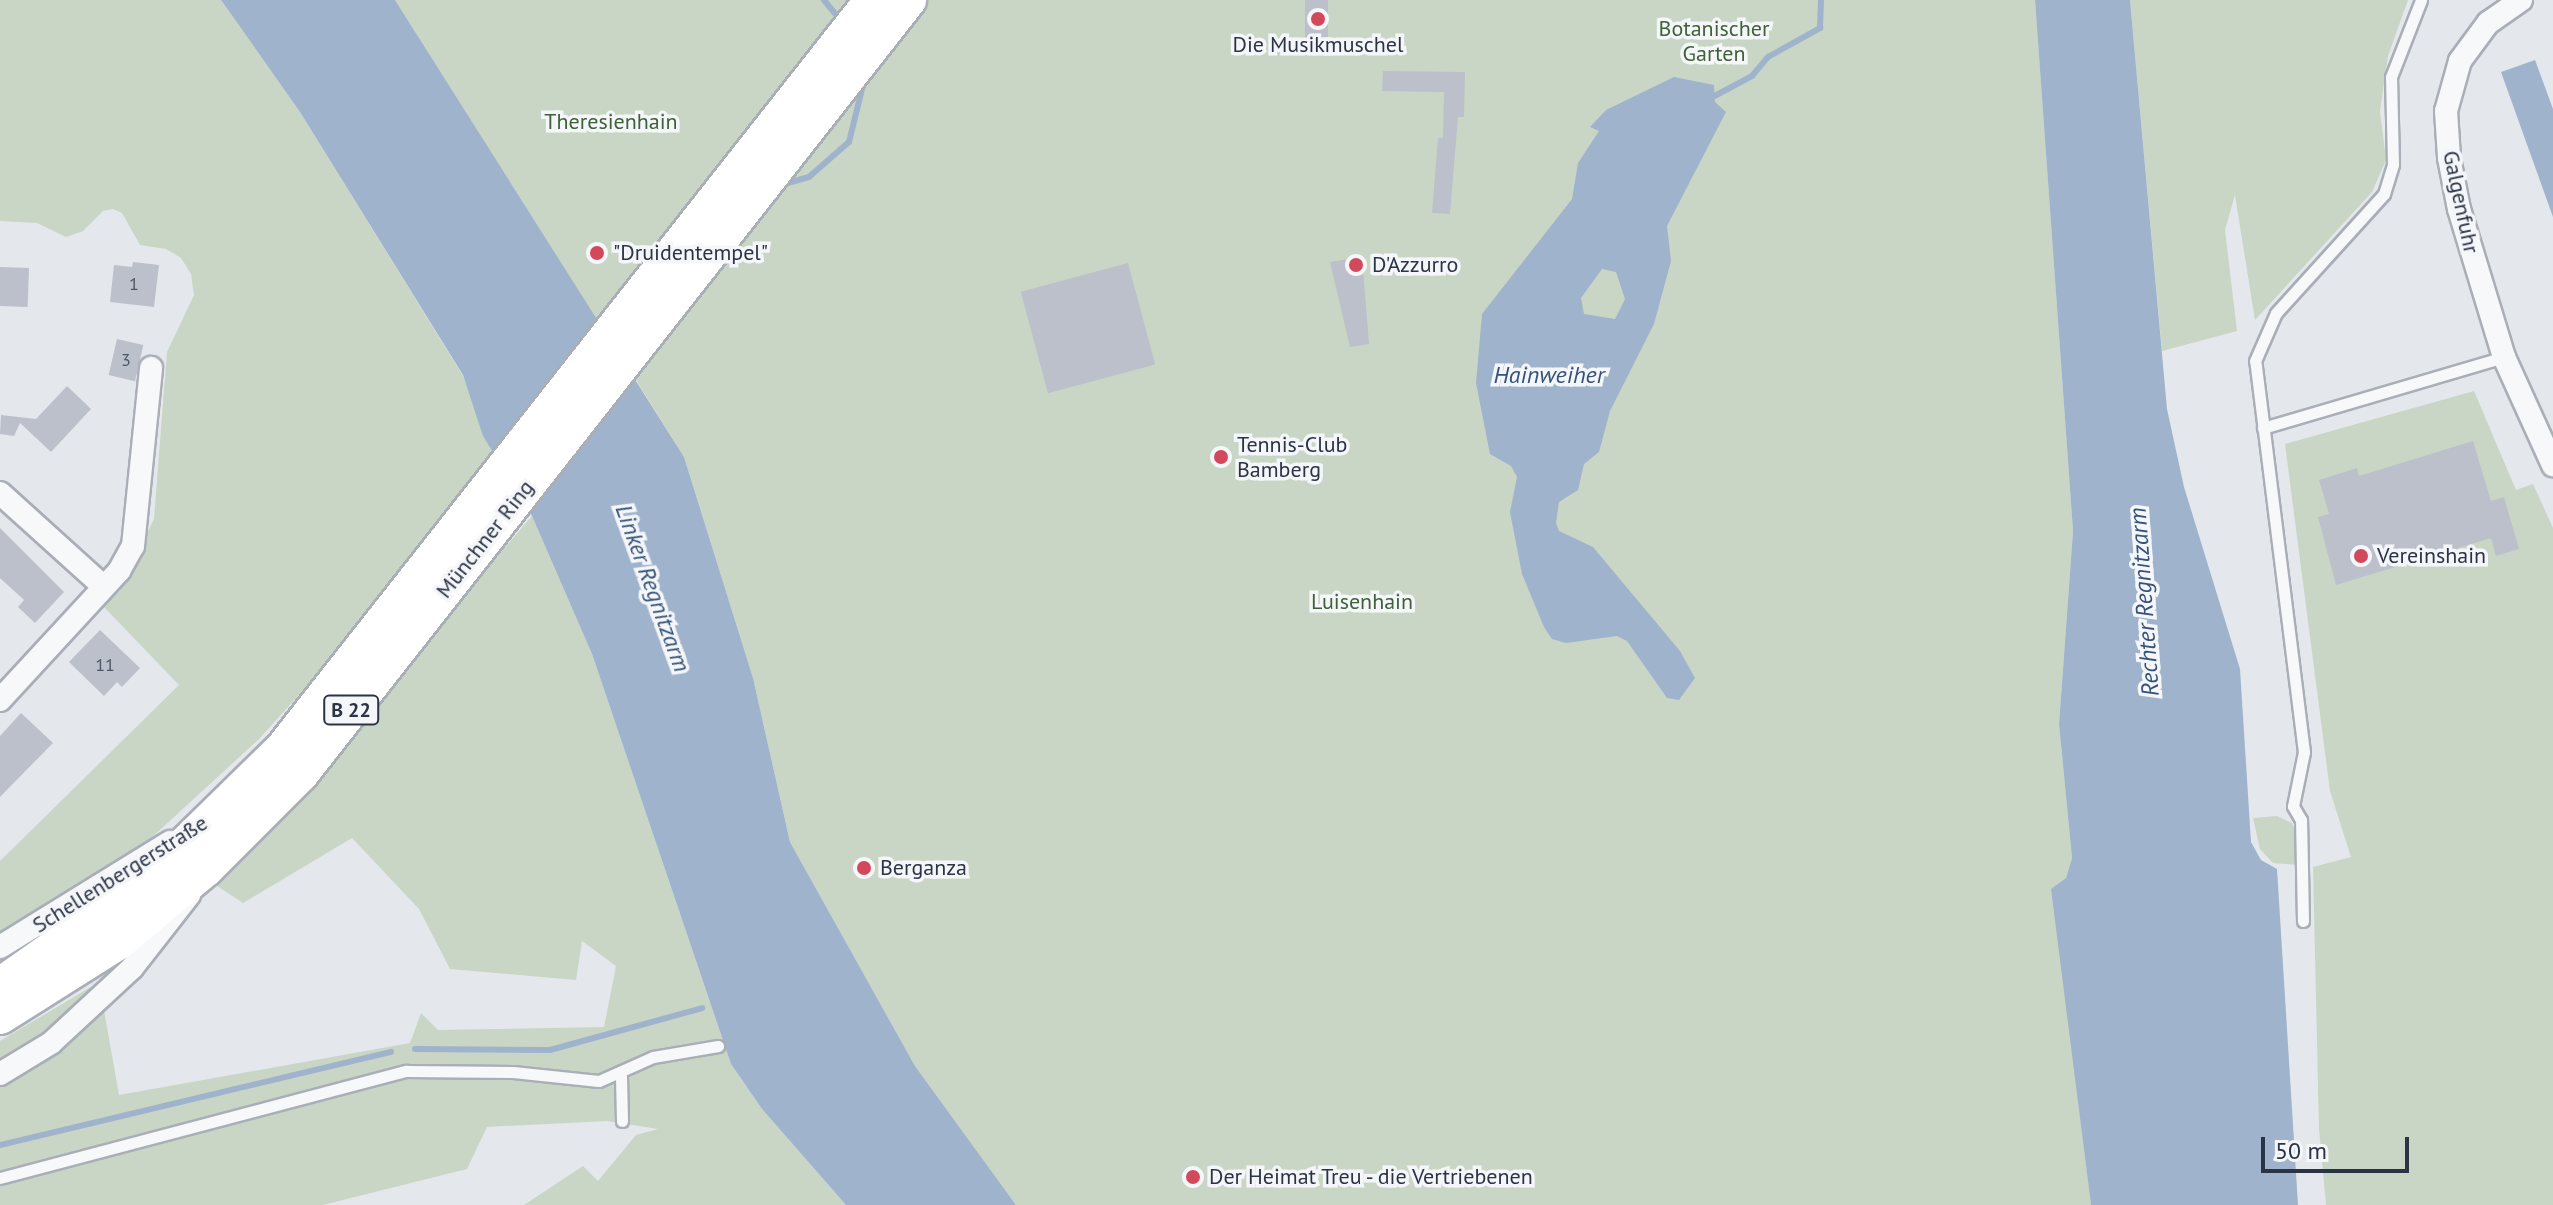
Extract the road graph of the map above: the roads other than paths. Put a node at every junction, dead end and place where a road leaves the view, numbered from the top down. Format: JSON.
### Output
{"nodes":[{"id":1,"x":873,"y":0,"type":"edge"},
{"id":2,"x":908,"y":0,"type":"edge"},
{"id":3,"x":2421,"y":0,"type":"edge"},
{"id":4,"x":2521,"y":0,"type":"edge"},
{"id":5,"x":2504,"y":357,"type":"junction"},
{"id":6,"x":151,"y":368,"type":"dead end"},
{"id":7,"x":2263,"y":428,"type":"junction"},
{"id":8,"x":2553,"y":465,"type":"edge"},
{"id":9,"x":0,"y":493,"type":"edge"},
{"id":10,"x":475,"y":529,"type":"junction"},
{"id":11,"x":104,"y":587,"type":"junction"},
{"id":12,"x":0,"y":700,"type":"edge"},
{"id":13,"x":238,"y":798,"type":"junction"},
{"id":14,"x":206,"y":868,"type":"junction"},
{"id":15,"x":2303,"y":921,"type":"dead end"},
{"id":16,"x":0,"y":947,"type":"edge"},
{"id":17,"x":0,"y":986,"type":"edge"},
{"id":18,"x":0,"y":1016,"type":"edge"},
{"id":19,"x":718,"y":1046,"type":"dead end"},
{"id":20,"x":0,"y":1074,"type":"edge"},
{"id":21,"x":621,"y":1076,"type":"junction"},
{"id":22,"x":622,"y":1121,"type":"dead end"},
{"id":23,"x":0,"y":1178,"type":"edge"}],
"edges":[{"from":1,"to":10,"type":"main road","name":"Münchner Ring","number":"B 22"},
{"from":2,"to":10,"type":"main road","name":"Münchner Ring","number":"B 22"},
{"from":3,"to":7,"type":"lane"},
{"from":4,"to":5,"type":"street","name":"Galgenfuhr"},
{"from":5,"to":7,"type":"lane"},
{"from":5,"to":8,"type":"street","name":"Galgenfuhr"},
{"from":6,"to":11,"type":"street"},
{"from":7,"to":15,"type":"lane"},
{"from":9,"to":11,"type":"street"},
{"from":10,"to":13,"type":"main road","name":"Münchner Ring","number":"B 22"},
{"from":10,"to":14,"type":"main road","name":"Münchner Ring","number":"B 22"},
{"from":11,"to":12,"type":"street"},
{"from":13,"to":16,"type":"street","name":"Schellenbergerstraße"},
{"from":13,"to":17,"type":"main road","name":"Münchner Ring","number":"B 22"},
{"from":14,"to":18,"type":"main road","name":"Münchner Ring","number":"B 22"},
{"from":14,"to":20,"type":"street","name":"Schellenbergerstraße"},
{"from":19,"to":21,"type":"lane"},
{"from":21,"to":22,"type":"lane"},
{"from":21,"to":23,"type":"lane"}]}
